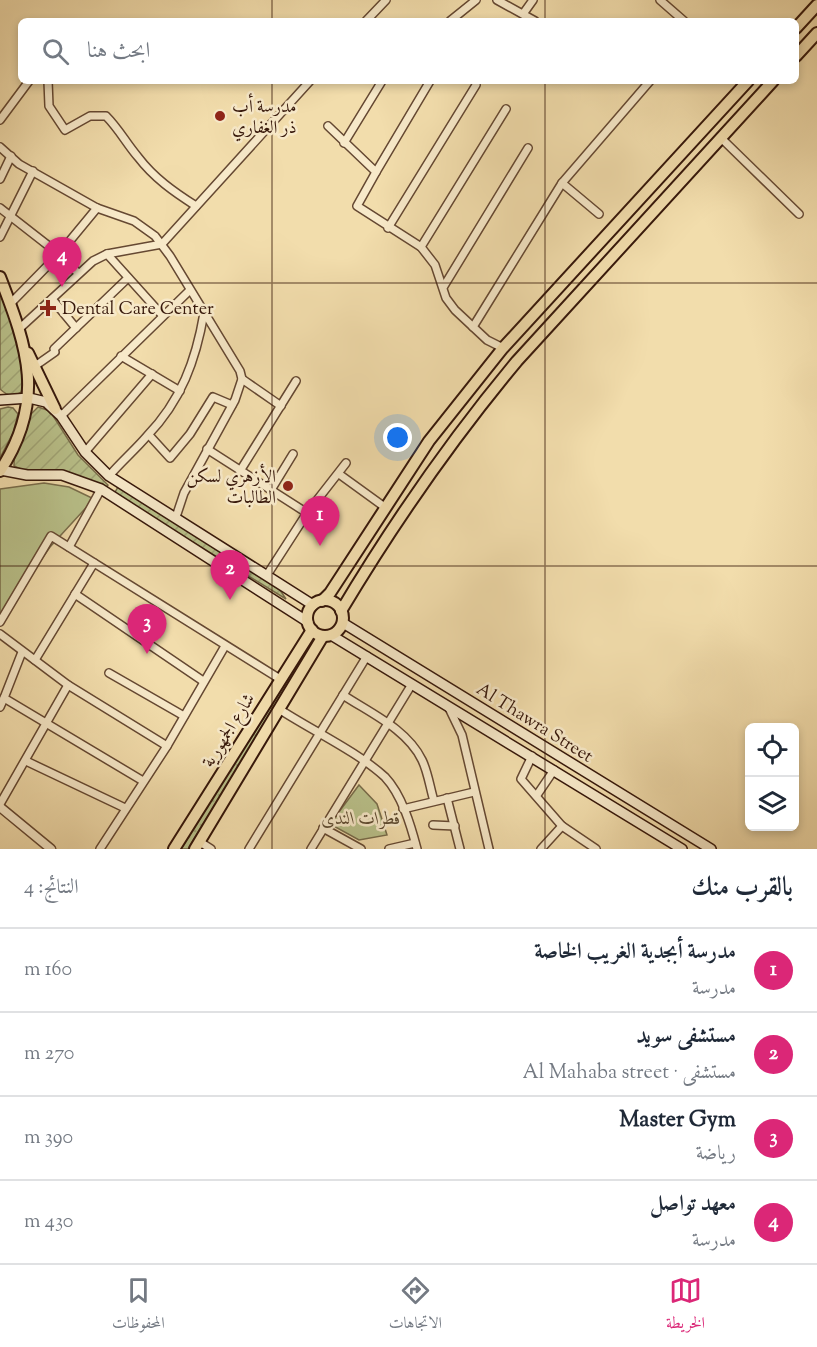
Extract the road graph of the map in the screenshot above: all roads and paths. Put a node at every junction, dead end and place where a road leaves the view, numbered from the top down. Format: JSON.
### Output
{"nodes":[{"id":1,"x":386,"y":0,"type":"edge"},
{"id":2,"x":476,"y":0,"type":"edge"},
{"id":3,"x":498,"y":0,"type":"edge"},
{"id":4,"x":533,"y":0,"type":"edge"},
{"id":5,"x":660,"y":0,"type":"edge"},
{"id":6,"x":817,"y":5,"type":"edge"},
{"id":7,"x":523,"y":14,"type":"junction"},
{"id":8,"x":369,"y":18,"type":"edge"},
{"id":9,"x":454,"y":18,"type":"edge"},
{"id":10,"x":530,"y":18,"type":"edge"},
{"id":11,"x":681,"y":18,"type":"edge"},
{"id":12,"x":799,"y":25,"type":"edge"},
{"id":13,"x":817,"y":33,"type":"edge"},
{"id":14,"x":799,"y":53,"type":"edge"},
{"id":15,"x":27,"y":84,"type":"edge"},
{"id":16,"x":48,"y":84,"type":"edge"},
{"id":17,"x":307,"y":84,"type":"edge"},
{"id":18,"x":380,"y":84,"type":"edge"},
{"id":19,"x":428,"y":84,"type":"edge"},
{"id":20,"x":647,"y":84,"type":"edge"},
{"id":21,"x":745,"y":84,"type":"edge"},
{"id":22,"x":770,"y":84,"type":"edge"},
{"id":23,"x":476,"y":85,"type":"dead end"},
{"id":24,"x":506,"y":109,"type":"dead end"},
{"id":25,"x":0,"y":120,"type":"edge"},
{"id":26,"x":328,"y":126,"type":"dead end"},
{"id":27,"x":721,"y":138,"type":"junction"},
{"id":28,"x":344,"y":143,"type":"junction"},
{"id":29,"x":0,"y":147,"type":"edge"},
{"id":30,"x":528,"y":148,"type":"dead end"},
{"id":31,"x":11,"y":156,"type":"junction"},
{"id":32,"x":33,"y":171,"type":"junction"},
{"id":33,"x":376,"y":172,"type":"junction"},
{"id":34,"x":0,"y":179,"type":"edge"},
{"id":35,"x":562,"y":183,"type":"junction"},
{"id":36,"x":196,"y":206,"type":"junction"},
{"id":37,"x":0,"y":208,"type":"edge"},
{"id":38,"x":97,"y":208,"type":"junction"},
{"id":39,"x":599,"y":214,"type":"dead end"},
{"id":40,"x":799,"y":214,"type":"dead end"},
{"id":41,"x":9,"y":218,"type":"junction"},
{"id":42,"x":388,"y":228,"type":"junction"},
{"id":43,"x":0,"y":237,"type":"edge"},
{"id":44,"x":162,"y":244,"type":"junction"},
{"id":45,"x":421,"y":247,"type":"junction"},
{"id":46,"x":59,"y":254,"type":"junction"},
{"id":47,"x":107,"y":254,"type":"junction"},
{"id":48,"x":78,"y":273,"type":"junction"},
{"id":49,"x":0,"y":277,"type":"edge"},
{"id":50,"x":128,"y":278,"type":"junction"},
{"id":51,"x":444,"y":286,"type":"junction"},
{"id":52,"x":189,"y":291,"type":"junction"},
{"id":53,"x":52,"y":299,"type":"junction"},
{"id":54,"x":10,"y":304,"type":"junction"},
{"id":55,"x":204,"y":313,"type":"junction"},
{"id":56,"x":162,"y":315,"type":"junction"},
{"id":57,"x":473,"y":327,"type":"junction"},
{"id":58,"x":76,"y":328,"type":"junction"},
{"id":59,"x":19,"y":329,"type":"junction"},
{"id":60,"x":22,"y":341,"type":"junction"},
{"id":61,"x":503,"y":348,"type":"junction"},
{"id":62,"x":121,"y":356,"type":"junction"},
{"id":63,"x":35,"y":366,"type":"junction"},
{"id":64,"x":152,"y":374,"type":"junction"},
{"id":65,"x":242,"y":379,"type":"junction"},
{"id":66,"x":296,"y":381,"type":"dead end"},
{"id":67,"x":180,"y":391,"type":"junction"},
{"id":68,"x":469,"y":391,"type":"junction"},
{"id":69,"x":29,"y":398,"type":"junction"},
{"id":70,"x":0,"y":400,"type":"edge"},
{"id":71,"x":483,"y":402,"type":"junction"},
{"id":72,"x":232,"y":405,"type":"junction"},
{"id":73,"x":280,"y":406,"type":"junction"},
{"id":74,"x":58,"y":413,"type":"junction"},
{"id":75,"x":149,"y":435,"type":"junction"},
{"id":76,"x":207,"y":449,"type":"junction"},
{"id":77,"x":85,"y":452,"type":"junction"},
{"id":78,"x":293,"y":454,"type":"dead end"},
{"id":79,"x":346,"y":463,"type":"dead end"},
{"id":80,"x":0,"y":470,"type":"edge"},
{"id":81,"x":240,"y":471,"type":"junction"},
{"id":82,"x":339,"y":474,"type":"junction"},
{"id":83,"x":109,"y":476,"type":"junction"},
{"id":84,"x":118,"y":483,"type":"junction"},
{"id":85,"x":101,"y":489,"type":"junction"},
{"id":86,"x":272,"y":490,"type":"junction"},
{"id":87,"x":111,"y":494,"type":"junction"},
{"id":88,"x":386,"y":508,"type":"junction"},
{"id":89,"x":307,"y":513,"type":"junction"},
{"id":90,"x":176,"y":517,"type":"junction"},
{"id":91,"x":69,"y":547,"type":"junction"},
{"id":92,"x":359,"y":549,"type":"junction"},
{"id":93,"x":94,"y":563,"type":"junction"},
{"id":94,"x":267,"y":575,"type":"junction"},
{"id":95,"x":361,"y":578,"type":"junction"},
{"id":96,"x":292,"y":591,"type":"junction"},
{"id":97,"x":75,"y":594,"type":"junction"},
{"id":98,"x":318,"y":603,"type":"junction"},
{"id":99,"x":284,"y":604,"type":"junction"},
{"id":100,"x":342,"y":617,"type":"junction"},
{"id":101,"x":0,"y":622,"type":"edge"},
{"id":102,"x":310,"y":626,"type":"junction"},
{"id":103,"x":0,"y":634,"type":"edge"},
{"id":104,"x":327,"y":635,"type":"junction"},
{"id":105,"x":225,"y":646,"type":"junction"},
{"id":106,"x":22,"y":652,"type":"junction"},
{"id":107,"x":367,"y":656,"type":"junction"},
{"id":108,"x":35,"y":660,"type":"junction"},
{"id":109,"x":109,"y":673,"type":"dead end"},
{"id":110,"x":280,"y":679,"type":"junction"},
{"id":111,"x":203,"y":681,"type":"junction"},
{"id":112,"x":412,"y":684,"type":"junction"},
{"id":113,"x":68,"y":685,"type":"junction"},
{"id":114,"x":343,"y":695,"type":"junction"},
{"id":115,"x":4,"y":698,"type":"junction"},
{"id":116,"x":448,"y":706,"type":"junction"},
{"id":117,"x":0,"y":707,"type":"edge"},
{"id":118,"x":279,"y":709,"type":"junction"},
{"id":119,"x":183,"y":716,"type":"junction"},
{"id":120,"x":47,"y":722,"type":"junction"},
{"id":121,"x":389,"y":725,"type":"junction"},
{"id":122,"x":318,"y":735,"type":"junction"},
{"id":123,"x":529,"y":738,"type":"junction"},
{"id":124,"x":167,"y":746,"type":"junction"},
{"id":125,"x":522,"y":750,"type":"junction"},
{"id":126,"x":549,"y":750,"type":"junction"},
{"id":127,"x":532,"y":756,"type":"junction"},
{"id":128,"x":27,"y":761,"type":"junction"},
{"id":129,"x":364,"y":761,"type":"junction"},
{"id":130,"x":543,"y":763,"type":"junction"},
{"id":131,"x":554,"y":770,"type":"junction"},
{"id":132,"x":143,"y":781,"type":"junction"},
{"id":133,"x":474,"y":792,"type":"junction"},
{"id":134,"x":537,"y":795,"type":"junction"},
{"id":135,"x":447,"y":798,"type":"junction"},
{"id":136,"x":434,"y":801,"type":"junction"},
{"id":137,"x":0,"y":805,"type":"edge"},
{"id":138,"x":125,"y":808,"type":"junction"},
{"id":139,"x":404,"y":808,"type":"junction"},
{"id":140,"x":433,"y":825,"type":"dead end"},
{"id":141,"x":454,"y":826,"type":"junction"},
{"id":142,"x":562,"y":826,"type":"junction"},
{"id":143,"x":323,"y":828,"type":"junction"},
{"id":144,"x":197,"y":845,"type":"edge"},
{"id":145,"x":416,"y":846,"type":"edge"},
{"id":146,"x":48,"y":848,"type":"edge"},
{"id":147,"x":100,"y":849,"type":"edge"},
{"id":148,"x":174,"y":849,"type":"edge"},
{"id":149,"x":211,"y":849,"type":"edge"},
{"id":150,"x":249,"y":849,"type":"edge"},
{"id":151,"x":311,"y":849,"type":"edge"},
{"id":152,"x":361,"y":849,"type":"edge"},
{"id":153,"x":389,"y":849,"type":"edge"},
{"id":154,"x":460,"y":849,"type":"edge"},
{"id":155,"x":489,"y":849,"type":"edge"},
{"id":156,"x":541,"y":849,"type":"edge"},
{"id":157,"x":596,"y":849,"type":"edge"},
{"id":158,"x":682,"y":849,"type":"edge"},
{"id":159,"x":711,"y":849,"type":"edge"}],
"edges":[{"from":1,"to":8,"type":"street"},
{"from":2,"to":9,"type":"street"},
{"from":3,"to":7,"type":"street"},
{"from":4,"to":7,"type":"street"},
{"from":5,"to":11,"type":"street"},
{"from":6,"to":12,"type":"main road"},
{"from":7,"to":10,"type":"street"},
{"from":13,"to":14,"type":"main road"},
{"from":15,"to":25,"type":"street"},
{"from":16,"to":36,"type":"street"},
{"from":17,"to":36,"type":"street"},
{"from":18,"to":28,"type":"street"},
{"from":19,"to":33,"type":"street"},
{"from":20,"to":35,"type":"street"},
{"from":21,"to":61,"type":"main road"},
{"from":22,"to":27,"type":"main road"},
{"from":23,"to":42,"type":"street"},
{"from":24,"to":45,"type":"street"},
{"from":26,"to":28,"type":"street"},
{"from":27,"to":40,"type":"street"},
{"from":27,"to":71,"type":"main road"},
{"from":28,"to":33,"type":"street"},
{"from":29,"to":31,"type":"street"},
{"from":30,"to":51,"type":"street"},
{"from":31,"to":32,"type":"street"},
{"from":31,"to":34,"type":"street"},
{"from":32,"to":38,"type":"street"},
{"from":32,"to":41,"type":"street"},
{"from":33,"to":42,"type":"street"},
{"from":35,"to":39,"type":"street"},
{"from":35,"to":57,"type":"street"},
{"from":36,"to":44,"type":"street"},
{"from":37,"to":41,"type":"street"},
{"from":38,"to":44,"type":"street"},
{"from":38,"to":46,"type":"street"},
{"from":41,"to":43,"type":"street"},
{"from":41,"to":46,"type":"street"},
{"from":42,"to":45,"type":"street"},
{"from":44,"to":47,"type":"street"},
{"from":44,"to":52,"type":"street"},
{"from":45,"to":51,"type":"street"},
{"from":46,"to":48,"type":"street"},
{"from":46,"to":54,"type":"street"},
{"from":47,"to":48,"type":"street"},
{"from":47,"to":50,"type":"street"},
{"from":48,"to":53,"type":"street"},
{"from":49,"to":54,"type":"main road"},
{"from":50,"to":56,"type":"street"},
{"from":50,"to":58,"type":"street"},
{"from":51,"to":57,"type":"street"},
{"from":52,"to":55,"type":"street"},
{"from":52,"to":56,"type":"street"},
{"from":53,"to":58,"type":"street"},
{"from":53,"to":59,"type":"street"},
{"from":54,"to":59,"type":"main road"},
{"from":55,"to":65,"type":"street"},
{"from":55,"to":67,"type":"street"},
{"from":56,"to":62,"type":"street"},
{"from":57,"to":61,"type":"street"},
{"from":58,"to":63,"type":"street"},
{"from":59,"to":60,"type":"main road"},
{"from":60,"to":63,"type":"main road"},
{"from":60,"to":69,"type":"main road"},
{"from":61,"to":68,"type":"main road"},
{"from":62,"to":64,"type":"street"},
{"from":62,"to":74,"type":"street"},
{"from":63,"to":74,"type":"main road"},
{"from":64,"to":67,"type":"street"},
{"from":64,"to":77,"type":"street"},
{"from":65,"to":72,"type":"street"},
{"from":65,"to":73,"type":"street"},
{"from":66,"to":73,"type":"street"},
{"from":67,"to":75,"type":"street"},
{"from":68,"to":71,"type":"main road"},
{"from":68,"to":88,"type":"main road"},
{"from":69,"to":70,"type":"main road"},
{"from":69,"to":74,"type":"main road"},
{"from":69,"to":80,"type":"main road"},
{"from":71,"to":95,"type":"main road"},
{"from":72,"to":75,"type":"street"},
{"from":72,"to":76,"type":"street"},
{"from":73,"to":81,"type":"street"},
{"from":74,"to":77,"type":"main road"},
{"from":75,"to":83,"type":"street"},
{"from":76,"to":81,"type":"street"},
{"from":76,"to":90,"type":"street"},
{"from":77,"to":83,"type":"main road"},
{"from":78,"to":86,"type":"street"},
{"from":79,"to":82,"type":"street"},
{"from":80,"to":85,"type":"main road"},
{"from":81,"to":86,"type":"street"},
{"from":82,"to":88,"type":"street"},
{"from":82,"to":89,"type":"street"},
{"from":83,"to":84,"type":"main road"},
{"from":84,"to":87,"type":"main road"},
{"from":84,"to":90,"type":"main road"},
{"from":85,"to":87,"type":"main road"},
{"from":85,"to":91,"type":"street"},
{"from":86,"to":89,"type":"street"},
{"from":87,"to":99,"type":"main road"},
{"from":88,"to":92,"type":"main road"},
{"from":89,"to":94,"type":"street"},
{"from":90,"to":94,"type":"main road"},
{"from":91,"to":93,"type":"street"},
{"from":91,"to":101,"type":"street"},
{"from":92,"to":95,"type":"main road"},
{"from":92,"to":98,"type":"main road"},
{"from":93,"to":97,"type":"street"},
{"from":93,"to":105,"type":"street"},
{"from":94,"to":96,"type":"main road"},
{"from":95,"to":100,"type":"main road"},
{"from":96,"to":98,"type":"main road"},
{"from":96,"to":99,"type":"main road"},
{"from":97,"to":108,"type":"street"},
{"from":97,"to":111,"type":"street"},
{"from":98,"to":100,"type":"main road"},
{"from":98,"to":102,"type":"main road"},
{"from":99,"to":102,"type":"main road"},
{"from":100,"to":104,"type":"main road"},
{"from":100,"to":123,"type":"main road","name":"Al Thawra Street"},
{"from":102,"to":104,"type":"main road"},
{"from":102,"to":110,"type":"main road","name":"شارع الجمهورية"},
{"from":103,"to":106,"type":"street"},
{"from":104,"to":107,"type":"main road","name":"Al Thawra Street"},
{"from":104,"to":118,"type":"main road","name":"شارع الجمهورية"},
{"from":105,"to":110,"type":"street"},
{"from":105,"to":111,"type":"street"},
{"from":106,"to":108,"type":"street"},
{"from":106,"to":115,"type":"street"},
{"from":107,"to":112,"type":"main road","name":"Al Thawra Street"},
{"from":107,"to":114,"type":"street"},
{"from":108,"to":113,"type":"street"},
{"from":109,"to":119,"type":"street"},
{"from":110,"to":148,"type":"main road","name":"شارع الجمهورية"},
{"from":111,"to":119,"type":"street"},
{"from":112,"to":116,"type":"main road","name":"Al Thawra Street"},
{"from":112,"to":121,"type":"street"},
{"from":113,"to":120,"type":"street"},
{"from":113,"to":124,"type":"street"},
{"from":114,"to":121,"type":"street"},
{"from":114,"to":122,"type":"street"},
{"from":115,"to":117,"type":"street"},
{"from":115,"to":120,"type":"street"},
{"from":116,"to":125,"type":"main road","name":"Al Thawra Street"},
{"from":116,"to":133,"type":"street"},
{"from":118,"to":122,"type":"street"},
{"from":118,"to":144,"type":"main road","name":"شارع الجمهورية"},
{"from":119,"to":124,"type":"street"},
{"from":120,"to":128,"type":"street"},
{"from":120,"to":132,"type":"street"},
{"from":121,"to":129,"type":"street"},
{"from":121,"to":136,"type":"street"},
{"from":122,"to":129,"type":"street"},
{"from":122,"to":150,"type":"street"},
{"from":123,"to":125,"type":"main road"},
{"from":123,"to":126,"type":"main road","name":"Al Thawra Street"},
{"from":124,"to":132,"type":"street"},
{"from":125,"to":127,"type":"main road","name":"Al Thawra Street"},
{"from":126,"to":130,"type":"main road"},
{"from":126,"to":159,"type":"main road","name":"Al Thawra Street"},
{"from":127,"to":130,"type":"main road","name":"Al Thawra Street"},
{"from":127,"to":134,"type":"street"},
{"from":128,"to":137,"type":"street"},
{"from":128,"to":138,"type":"street"},
{"from":129,"to":139,"type":"street"},
{"from":129,"to":143,"type":"street"},
{"from":130,"to":131,"type":"main road","name":"Al Thawra Street"},
{"from":131,"to":134,"type":"street"},
{"from":131,"to":158,"type":"main road","name":"Al Thawra Street"},
{"from":132,"to":138,"type":"street"},
{"from":133,"to":135,"type":"street"},
{"from":133,"to":155,"type":"street"},
{"from":134,"to":142,"type":"street"},
{"from":135,"to":136,"type":"street"},
{"from":135,"to":141,"type":"street"},
{"from":136,"to":139,"type":"street"},
{"from":137,"to":146,"type":"street"},
{"from":138,"to":147,"type":"street"},
{"from":139,"to":145,"type":"street"},
{"from":140,"to":141,"type":"street"},
{"from":141,"to":154,"type":"street"},
{"from":142,"to":156,"type":"street"},
{"from":142,"to":157,"type":"street"},
{"from":143,"to":151,"type":"street"},
{"from":143,"to":152,"type":"street"},
{"from":144,"to":149,"type":"street"},
{"from":145,"to":153,"type":"street"}]}
